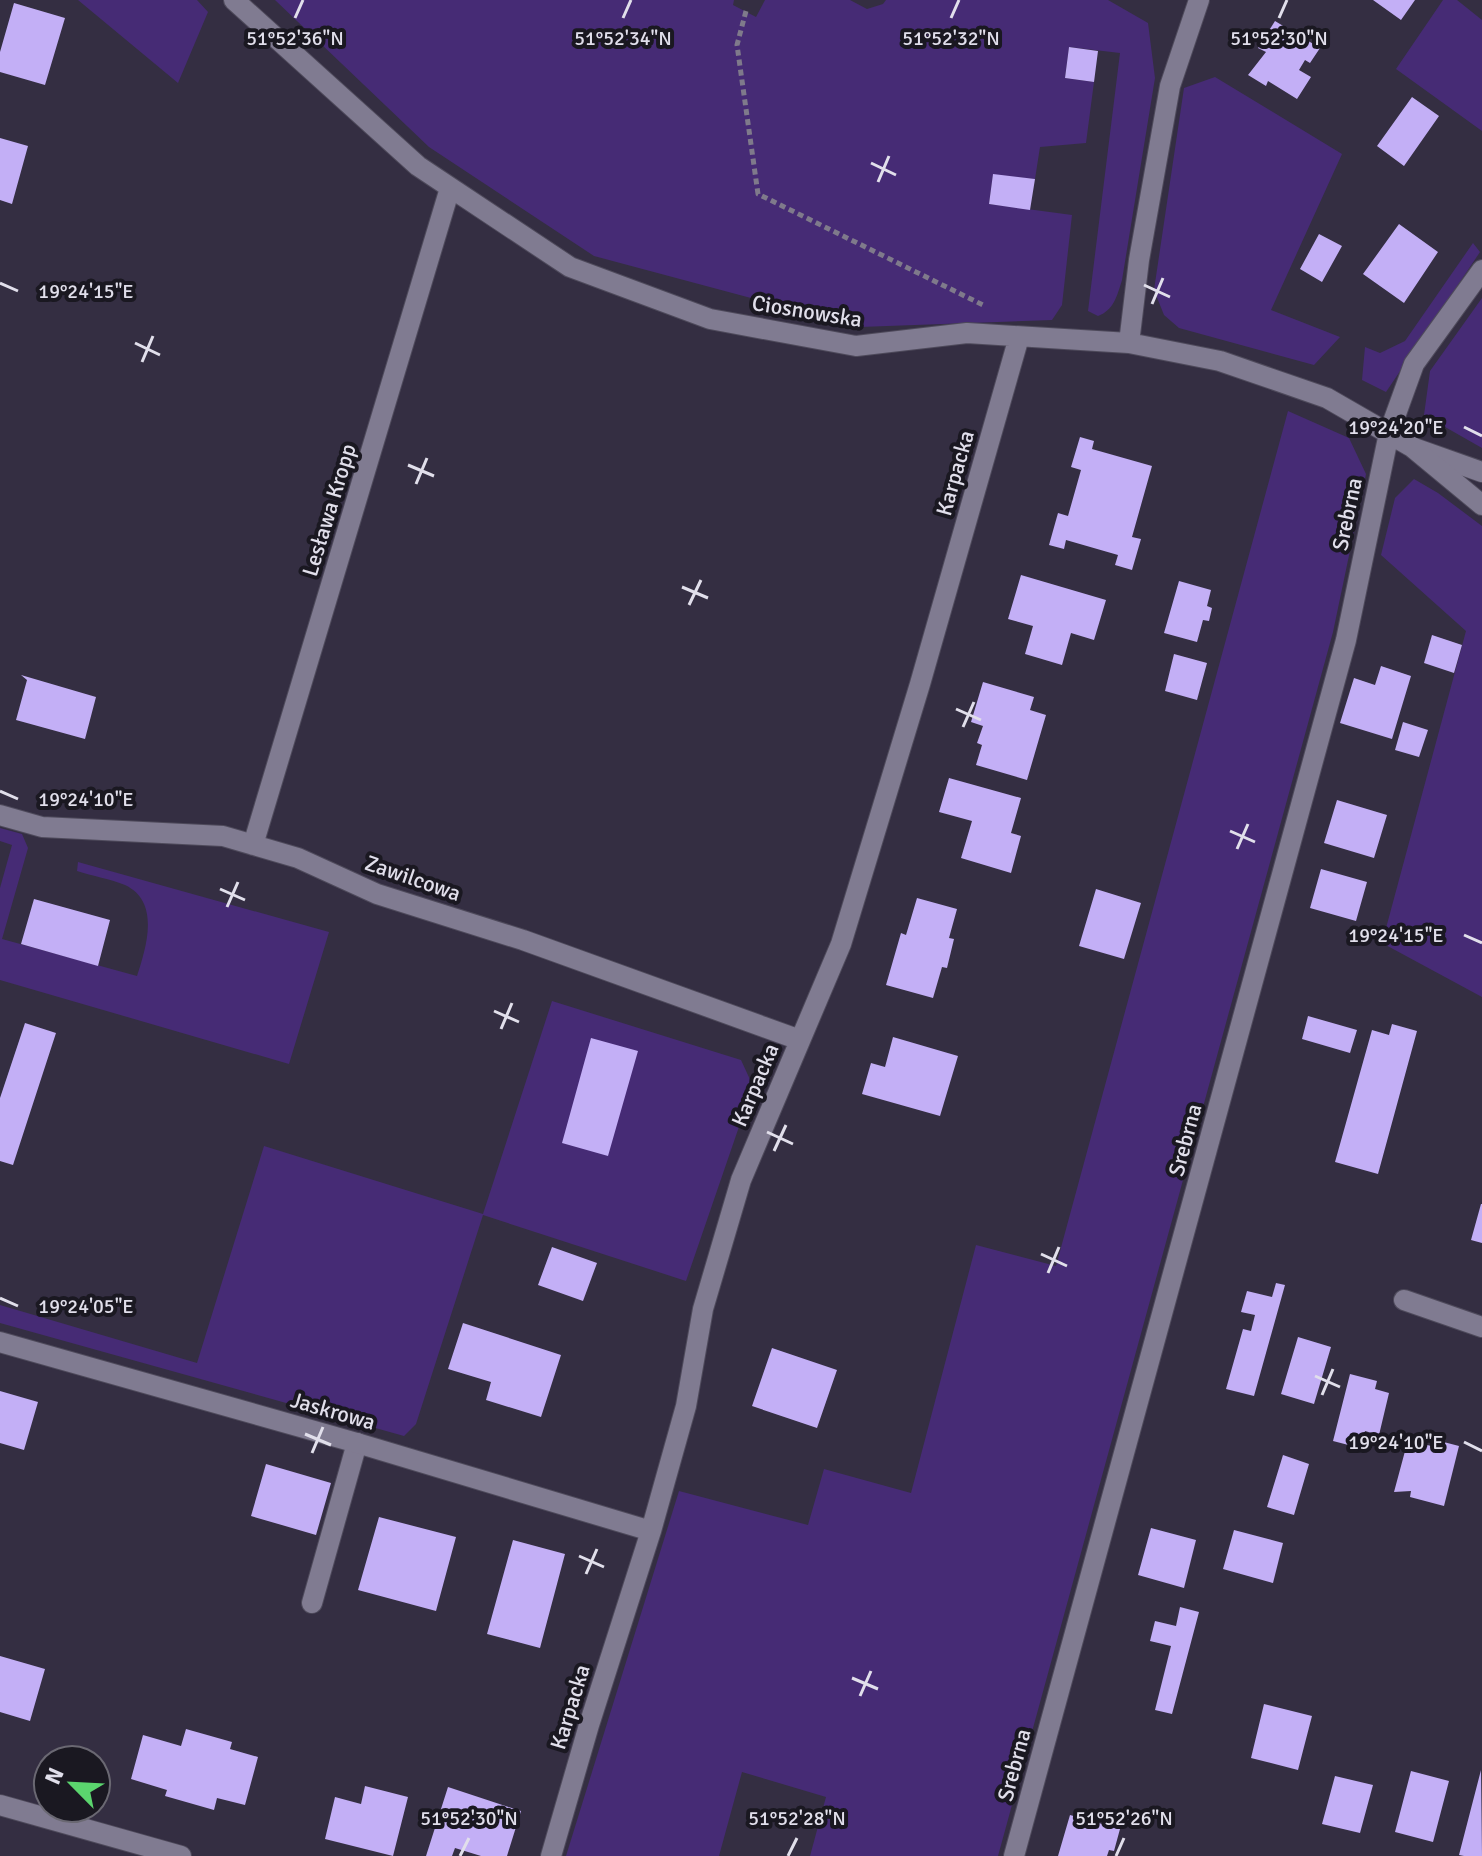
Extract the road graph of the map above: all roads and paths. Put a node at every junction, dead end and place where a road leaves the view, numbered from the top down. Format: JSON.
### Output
{"nodes":[{"id":1,"x":234,"y":0,"type":"edge"},
{"id":2,"x":1199,"y":0,"type":"edge"},
{"id":3,"x":746,"y":11,"type":"dead end"},
{"id":4,"x":450,"y":188,"type":"junction"},
{"id":5,"x":1482,"y":270,"type":"edge"},
{"id":6,"x":989,"y":308,"type":"dead end"},
{"id":7,"x":1019,"y":337,"type":"junction"},
{"id":8,"x":1129,"y":343,"type":"junction"},
{"id":9,"x":1389,"y":433,"type":"junction"},
{"id":10,"x":1412,"y":447,"type":"junction"},
{"id":11,"x":1482,"y":472,"type":"edge"},
{"id":12,"x":1482,"y":505,"type":"edge"},
{"id":13,"x":0,"y":815,"type":"edge"},
{"id":14,"x":253,"y":845,"type":"junction"},
{"id":15,"x":800,"y":1040,"type":"junction"},
{"id":16,"x":1404,"y":1300,"type":"dead end"},
{"id":17,"x":1482,"y":1327,"type":"edge"},
{"id":18,"x":0,"y":1342,"type":"edge"},
{"id":19,"x":357,"y":1443,"type":"junction"},
{"id":20,"x":651,"y":1531,"type":"junction"},
{"id":21,"x":312,"y":1603,"type":"dead end"},
{"id":22,"x":0,"y":1805,"type":"edge"},
{"id":23,"x":181,"y":1856,"type":"edge"},
{"id":24,"x":551,"y":1856,"type":"edge"},
{"id":25,"x":1014,"y":1856,"type":"edge"}],
"edges":[{"from":1,"to":4,"type":"street","name":"Ciosnowska"},
{"from":2,"to":8,"type":"street"},
{"from":3,"to":6,"type":"path"},
{"from":4,"to":7,"type":"street","name":"Ciosnowska"},
{"from":4,"to":14,"type":"street","name":"Lesława Kropp"},
{"from":5,"to":9,"type":"street","name":"Srebrna"},
{"from":7,"to":8,"type":"street","name":"Ciosnowska"},
{"from":7,"to":15,"type":"street","name":"Karpacka"},
{"from":8,"to":9,"type":"street","name":"Ciosnowska"},
{"from":9,"to":10,"type":"street","name":"Ciosnowska"},
{"from":9,"to":25,"type":"street","name":"Srebrna"},
{"from":10,"to":11,"type":"street"},
{"from":10,"to":12,"type":"street","name":"Ciosnowska"},
{"from":13,"to":14,"type":"street","name":"Zawilcowa"},
{"from":14,"to":15,"type":"street","name":"Zawilcowa"},
{"from":15,"to":20,"type":"street","name":"Karpacka"},
{"from":16,"to":17,"type":"street"},
{"from":18,"to":19,"type":"street","name":"Jaskrowa"},
{"from":19,"to":20,"type":"street","name":"Jaskrowa"},
{"from":19,"to":21,"type":"street"},
{"from":20,"to":24,"type":"street","name":"Karpacka"},
{"from":22,"to":23,"type":"street"}]}
